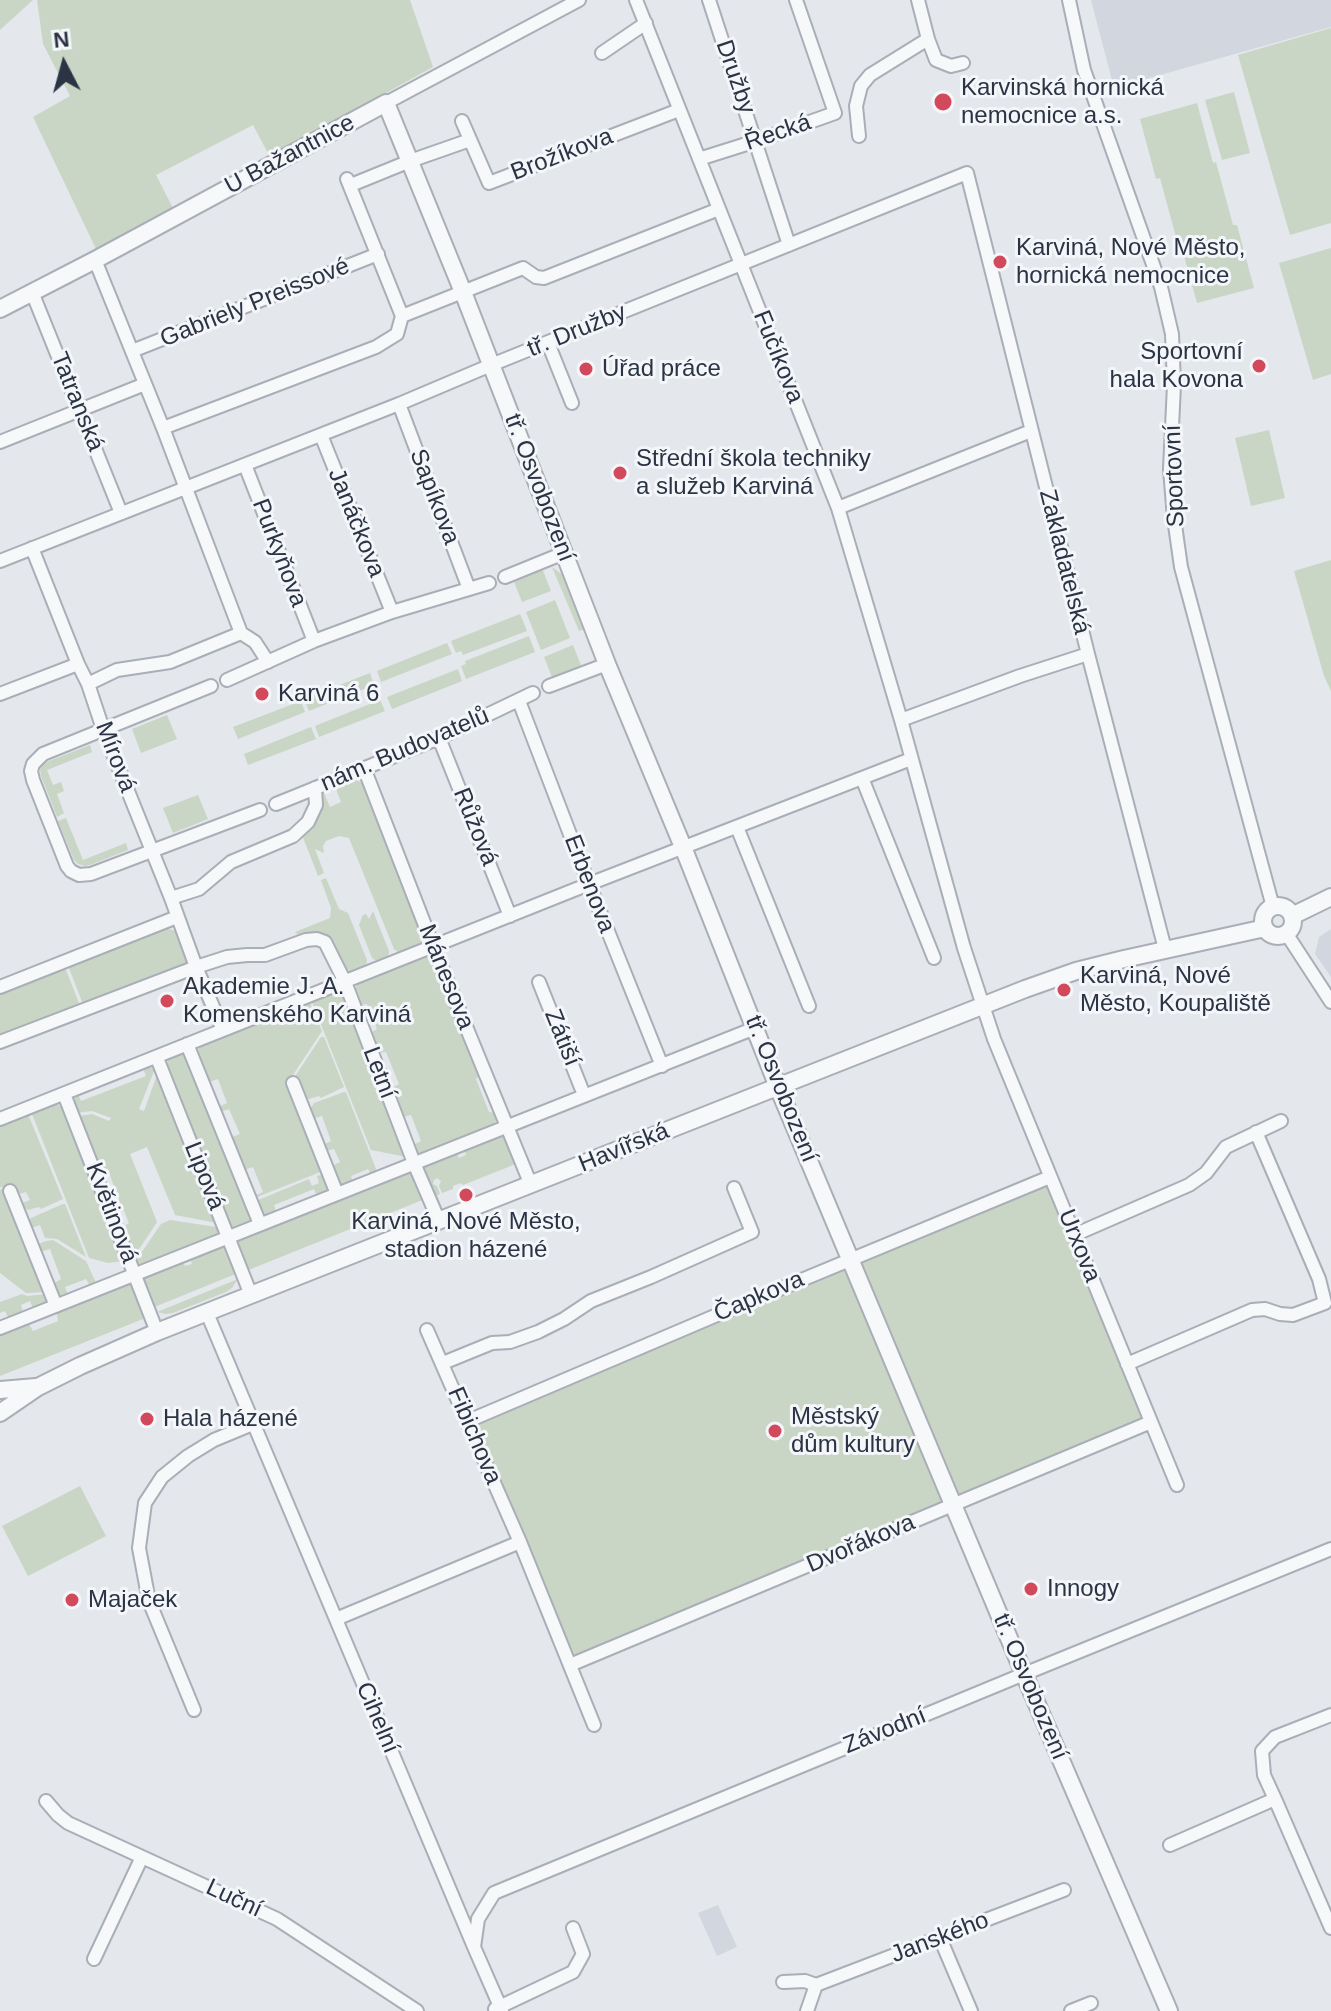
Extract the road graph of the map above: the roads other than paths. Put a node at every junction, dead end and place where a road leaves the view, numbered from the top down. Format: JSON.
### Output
{"nodes":[{"id":1,"x":579,"y":0,"type":"edge"},
{"id":2,"x":636,"y":0,"type":"edge"},
{"id":3,"x":709,"y":0,"type":"edge"},
{"id":4,"x":796,"y":0,"type":"edge"},
{"id":5,"x":918,"y":0,"type":"edge"},
{"id":6,"x":1069,"y":0,"type":"edge"},
{"id":7,"x":646,"y":23,"type":"junction"},
{"id":8,"x":928,"y":39,"type":"junction"},
{"id":9,"x":602,"y":53,"type":"dead end"},
{"id":10,"x":963,"y":63,"type":"dead end"},
{"id":11,"x":386,"y":103,"type":"junction"},
{"id":12,"x":679,"y":110,"type":"junction"},
{"id":13,"x":462,"y":121,"type":"dead end"},
{"id":14,"x":859,"y":136,"type":"dead end"},
{"id":15,"x":470,"y":140,"type":"junction"},
{"id":16,"x":756,"y":141,"type":"junction"},
{"id":17,"x":699,"y":159,"type":"junction"},
{"id":18,"x":410,"y":161,"type":"junction"},
{"id":19,"x":967,"y":173,"type":"joint"},
{"id":20,"x":719,"y":209,"type":"junction"},
{"id":21,"x":789,"y":245,"type":"junction"},
{"id":22,"x":378,"y":254,"type":"junction"},
{"id":23,"x":95,"y":260,"type":"junction"},
{"id":24,"x":741,"y":265,"type":"junction"},
{"id":25,"x":32,"y":292,"type":"junction"},
{"id":26,"x":463,"y":292,"type":"junction"},
{"id":27,"x":0,"y":309,"type":"edge"},
{"id":28,"x":402,"y":316,"type":"junction"},
{"id":29,"x":548,"y":343,"type":"junction"},
{"id":30,"x":132,"y":351,"type":"junction"},
{"id":31,"x":491,"y":365,"type":"junction"},
{"id":32,"x":145,"y":384,"type":"junction"},
{"id":33,"x":572,"y":403,"type":"dead end"},
{"id":34,"x":399,"y":404,"type":"junction"},
{"id":35,"x":80,"y":409,"type":"junction"},
{"id":36,"x":163,"y":428,"type":"junction"},
{"id":37,"x":1031,"y":431,"type":"junction"},
{"id":38,"x":321,"y":435,"type":"junction"},
{"id":39,"x":0,"y":442,"type":"edge"},
{"id":40,"x":245,"y":465,"type":"junction"},
{"id":41,"x":186,"y":489,"type":"junction"},
{"id":42,"x":838,"y":508,"type":"junction"},
{"id":43,"x":121,"y":513,"type":"junction"},
{"id":44,"x":32,"y":548,"type":"junction"},
{"id":45,"x":564,"y":553,"type":"junction"},
{"id":46,"x":0,"y":561,"type":"edge"},
{"id":47,"x":505,"y":577,"type":"dead end"},
{"id":48,"x":489,"y":583,"type":"dead end"},
{"id":49,"x":469,"y":589,"type":"junction"},
{"id":50,"x":392,"y":612,"type":"junction"},
{"id":51,"x":241,"y":633,"type":"junction"},
{"id":52,"x":314,"y":641,"type":"junction"},
{"id":53,"x":1088,"y":654,"type":"junction"},
{"id":54,"x":268,"y":662,"type":"junction"},
{"id":55,"x":78,"y":664,"type":"junction"},
{"id":56,"x":607,"y":664,"type":"junction"},
{"id":57,"x":227,"y":680,"type":"dead end"},
{"id":58,"x":88,"y":684,"type":"junction"},
{"id":59,"x":211,"y":686,"type":"dead end"},
{"id":60,"x":549,"y":686,"type":"dead end"},
{"id":61,"x":533,"y":693,"type":"dead end"},
{"id":62,"x":0,"y":694,"type":"edge"},
{"id":63,"x":519,"y":701,"type":"junction"},
{"id":64,"x":901,"y":720,"type":"junction"},
{"id":65,"x":103,"y":729,"type":"junction"},
{"id":66,"x":439,"y":738,"type":"junction"},
{"id":67,"x":911,"y":759,"type":"junction"},
{"id":68,"x":364,"y":768,"type":"junction"},
{"id":69,"x":862,"y":778,"type":"junction"},
{"id":70,"x":315,"y":788,"type":"junction"},
{"id":71,"x":276,"y":804,"type":"dead end"},
{"id":72,"x":260,"y":810,"type":"dead end"},
{"id":73,"x":737,"y":827,"type":"junction"},
{"id":74,"x":683,"y":847,"type":"junction"},
{"id":75,"x":151,"y":852,"type":"junction"},
{"id":76,"x":589,"y":884,"type":"junction"},
{"id":77,"x":1331,"y":897,"type":"edge"},
{"id":78,"x":171,"y":898,"type":"junction"},
{"id":79,"x":1273,"y":907,"type":"junction"},
{"id":80,"x":510,"y":916,"type":"junction"},
{"id":81,"x":1292,"y":916,"type":"junction"},
{"id":82,"x":177,"y":917,"type":"junction"},
{"id":83,"x":1265,"y":928,"type":"junction"},
{"id":84,"x":1286,"y":933,"type":"junction"},
{"id":85,"x":433,"y":946,"type":"junction"},
{"id":86,"x":1165,"y":949,"type":"junction"},
{"id":87,"x":934,"y":958,"type":"dead end"},
{"id":88,"x":196,"y":967,"type":"junction"},
{"id":89,"x":345,"y":982,"type":"junction"},
{"id":90,"x":539,"y":982,"type":"dead end"},
{"id":91,"x":0,"y":987,"type":"edge"},
{"id":92,"x":1331,"y":1002,"type":"edge"},
{"id":93,"x":984,"y":1005,"type":"junction"},
{"id":94,"x":809,"y":1006,"type":"dead end"},
{"id":95,"x":755,"y":1028,"type":"junction"},
{"id":96,"x":223,"y":1030,"type":"junction"},
{"id":97,"x":0,"y":1042,"type":"edge"},
{"id":98,"x":187,"y":1044,"type":"junction"},
{"id":99,"x":157,"y":1058,"type":"junction"},
{"id":100,"x":662,"y":1066,"type":"junction"},
{"id":101,"x":293,"y":1083,"type":"dead end"},
{"id":102,"x":778,"y":1087,"type":"junction"},
{"id":103,"x":64,"y":1094,"type":"junction"},
{"id":104,"x":584,"y":1095,"type":"junction"},
{"id":105,"x":0,"y":1119,"type":"edge"},
{"id":106,"x":1281,"y":1121,"type":"dead end"},
{"id":107,"x":507,"y":1126,"type":"junction"},
{"id":108,"x":1256,"y":1132,"type":"junction"},
{"id":109,"x":414,"y":1163,"type":"junction"},
{"id":110,"x":1050,"y":1177,"type":"junction"},
{"id":111,"x":531,"y":1185,"type":"junction"},
{"id":112,"x":734,"y":1188,"type":"dead end"},
{"id":113,"x":10,"y":1191,"type":"dead end"},
{"id":114,"x":337,"y":1194,"type":"junction"},
{"id":115,"x":439,"y":1221,"type":"junction"},
{"id":116,"x":260,"y":1224,"type":"junction"},
{"id":117,"x":1074,"y":1235,"type":"junction"},
{"id":118,"x":229,"y":1237,"type":"junction"},
{"id":119,"x":851,"y":1259,"type":"junction"},
{"id":120,"x":135,"y":1275,"type":"junction"},
{"id":121,"x":251,"y":1295,"type":"junction"},
{"id":122,"x":1328,"y":1302,"type":"edge"},
{"id":123,"x":56,"y":1306,"type":"junction"},
{"id":124,"x":207,"y":1313,"type":"junction"},
{"id":125,"x":0,"y":1328,"type":"edge"},
{"id":126,"x":427,"y":1330,"type":"dead end"},
{"id":127,"x":157,"y":1332,"type":"junction"},
{"id":128,"x":443,"y":1363,"type":"junction"},
{"id":129,"x":1127,"y":1364,"type":"junction"},
{"id":130,"x":38,"y":1387,"type":"junction"},
{"id":131,"x":0,"y":1390,"type":"edge"},
{"id":132,"x":0,"y":1413,"type":"edge"},
{"id":133,"x":468,"y":1421,"type":"junction"},
{"id":134,"x":1151,"y":1422,"type":"junction"},
{"id":135,"x":255,"y":1423,"type":"junction"},
{"id":136,"x":1177,"y":1485,"type":"dead end"},
{"id":137,"x":954,"y":1505,"type":"junction"},
{"id":138,"x":520,"y":1542,"type":"junction"},
{"id":139,"x":1331,"y":1549,"type":"edge"},
{"id":140,"x":336,"y":1619,"type":"junction"},
{"id":141,"x":570,"y":1665,"type":"junction"},
{"id":142,"x":1024,"y":1674,"type":"junction"},
{"id":143,"x":194,"y":1710,"type":"dead end"},
{"id":144,"x":1331,"y":1715,"type":"edge"},
{"id":145,"x":594,"y":1725,"type":"dead end"},
{"id":146,"x":1275,"y":1799,"type":"junction"},
{"id":147,"x":46,"y":1801,"type":"dead end"},
{"id":148,"x":1170,"y":1845,"type":"dead end"},
{"id":149,"x":142,"y":1857,"type":"junction"},
{"id":150,"x":1064,"y":1890,"type":"dead end"},
{"id":151,"x":573,"y":1928,"type":"dead end"},
{"id":152,"x":1331,"y":1928,"type":"edge"},
{"id":153,"x":940,"y":1938,"type":"junction"},
{"id":154,"x":474,"y":1947,"type":"junction"},
{"id":155,"x":94,"y":1959,"type":"dead end"},
{"id":156,"x":783,"y":1982,"type":"dead end"},
{"id":157,"x":810,"y":1983,"type":"junction"},
{"id":158,"x":1091,"y":2003,"type":"dead end"},
{"id":159,"x":498,"y":2010,"type":"edge"},
{"id":160,"x":417,"y":2011,"type":"edge"},
{"id":161,"x":807,"y":2011,"type":"edge"},
{"id":162,"x":971,"y":2011,"type":"edge"},
{"id":163,"x":1071,"y":2011,"type":"edge"},
{"id":164,"x":1169,"y":2011,"type":"edge"}],
"edges":[{"from":1,"to":11,"type":"street","name":"U Bažantnice"},
{"from":2,"to":7,"type":"street","name":"Fučíkova"},
{"from":3,"to":16,"type":"street","name":"Družby"},
{"from":4,"to":16,"type":"street","name":"Řecká"},
{"from":5,"to":8,"type":"street"},
{"from":6,"to":79,"type":"street","name":"Sportovní"},
{"from":7,"to":9,"type":"street"},
{"from":7,"to":12,"type":"street","name":"Fučíkova"},
{"from":8,"to":10,"type":"street"},
{"from":8,"to":14,"type":"street"},
{"from":11,"to":18,"type":"street","name":"tř. Osvobození"},
{"from":11,"to":23,"type":"street","name":"U Bažantnice"},
{"from":12,"to":15,"type":"street","name":"Brožíkova"},
{"from":12,"to":17,"type":"street","name":"Fučíkova"},
{"from":13,"to":15,"type":"street","name":"Brožíkova"},
{"from":15,"to":18,"type":"street"},
{"from":16,"to":17,"type":"street","name":"Řecká"},
{"from":16,"to":21,"type":"street","name":"Družby"},
{"from":17,"to":20,"type":"street","name":"Fučíkova"},
{"from":18,"to":22,"type":"street"},
{"from":18,"to":26,"type":"street","name":"tř. Osvobození"},
{"from":19,"to":21,"type":"street","name":"tř. Družby"},
{"from":19,"to":37,"type":"street","name":"Zakladatelská"},
{"from":20,"to":24,"type":"street","name":"Fučíkova"},
{"from":20,"to":26,"type":"street"},
{"from":21,"to":24,"type":"street","name":"tř. Družby"},
{"from":22,"to":28,"type":"street"},
{"from":22,"to":30,"type":"street","name":"Gabriely Preissové"},
{"from":23,"to":25,"type":"street","name":"U Bažantnice"},
{"from":23,"to":30,"type":"street"},
{"from":24,"to":29,"type":"street","name":"tř. Družby"},
{"from":24,"to":42,"type":"street","name":"Fučíkova"},
{"from":25,"to":27,"type":"street","name":"U Bažantnice"},
{"from":25,"to":35,"type":"street","name":"Tatranská"},
{"from":26,"to":28,"type":"street"},
{"from":26,"to":31,"type":"street","name":"tř. Osvobození"},
{"from":28,"to":36,"type":"street"},
{"from":29,"to":31,"type":"street","name":"tř. Družby"},
{"from":29,"to":33,"type":"street"},
{"from":30,"to":32,"type":"street"},
{"from":31,"to":34,"type":"street","name":"tř. Družby"},
{"from":31,"to":45,"type":"street","name":"tř. Osvobození"},
{"from":32,"to":35,"type":"street"},
{"from":32,"to":36,"type":"street"},
{"from":34,"to":38,"type":"street","name":"tř. Družby"},
{"from":34,"to":49,"type":"street","name":"Sapíkova"},
{"from":35,"to":39,"type":"street"},
{"from":35,"to":43,"type":"street","name":"Tatranská"},
{"from":36,"to":41,"type":"street"},
{"from":37,"to":42,"type":"street"},
{"from":37,"to":53,"type":"street","name":"Zakladatelská"},
{"from":38,"to":40,"type":"street","name":"tř. Družby"},
{"from":38,"to":50,"type":"street","name":"Janáčkova"},
{"from":40,"to":41,"type":"street","name":"tř. Družby"},
{"from":40,"to":52,"type":"street","name":"Purkyňova"},
{"from":41,"to":43,"type":"street","name":"tř. Družby"},
{"from":41,"to":51,"type":"street"},
{"from":42,"to":64,"type":"street","name":"Fučíkova"},
{"from":43,"to":44,"type":"street","name":"tř. Družby"},
{"from":44,"to":46,"type":"street","name":"tř. Družby"},
{"from":44,"to":55,"type":"street","name":"Mírová"},
{"from":45,"to":47,"type":"street"},
{"from":45,"to":56,"type":"street","name":"tř. Osvobození"},
{"from":48,"to":49,"type":"street"},
{"from":49,"to":50,"type":"street"},
{"from":50,"to":52,"type":"street"},
{"from":51,"to":54,"type":"street"},
{"from":51,"to":58,"type":"street"},
{"from":52,"to":54,"type":"street"},
{"from":53,"to":64,"type":"street"},
{"from":53,"to":86,"type":"street","name":"Zakladatelská"},
{"from":54,"to":57,"type":"street"},
{"from":55,"to":58,"type":"street","name":"Mírová"},
{"from":55,"to":62,"type":"street"},
{"from":56,"to":60,"type":"street"},
{"from":56,"to":74,"type":"street","name":"tř. Osvobození"},
{"from":58,"to":65,"type":"street","name":"Mírová"},
{"from":59,"to":65,"type":"street"},
{"from":61,"to":63,"type":"street","name":"nám. Budovatelů"},
{"from":63,"to":66,"type":"street","name":"nám. Budovatelů"},
{"from":63,"to":76,"type":"street","name":"Erbenova"},
{"from":64,"to":67,"type":"street","name":"Fučíkova"},
{"from":65,"to":75,"type":"street","name":"Mírová"},
{"from":65,"to":75,"type":"street"},
{"from":66,"to":68,"type":"street","name":"nám. Budovatelů"},
{"from":66,"to":80,"type":"street","name":"Růžová"},
{"from":67,"to":69,"type":"street"},
{"from":67,"to":93,"type":"street","name":"Fučíkova"},
{"from":68,"to":70,"type":"street","name":"nám. Budovatelů"},
{"from":68,"to":85,"type":"street","name":"Mánesova"},
{"from":69,"to":73,"type":"street"},
{"from":69,"to":87,"type":"street"},
{"from":70,"to":71,"type":"street","name":"nám. Budovatelů"},
{"from":70,"to":78,"type":"street"},
{"from":72,"to":75,"type":"street"},
{"from":73,"to":74,"type":"street"},
{"from":73,"to":94,"type":"street"},
{"from":74,"to":76,"type":"street"},
{"from":74,"to":95,"type":"street","name":"tř. Osvobození"},
{"from":75,"to":78,"type":"street","name":"Mírová"},
{"from":76,"to":80,"type":"street"},
{"from":76,"to":100,"type":"street","name":"Erbenova"},
{"from":77,"to":81,"type":"street"},
{"from":78,"to":82,"type":"street","name":"Mírová"},
{"from":79,"to":81,"type":"street"},
{"from":79,"to":83,"type":"street"},
{"from":80,"to":85,"type":"street"},
{"from":81,"to":84,"type":"street"},
{"from":82,"to":88,"type":"street","name":"Mírová"},
{"from":82,"to":91,"type":"street"},
{"from":83,"to":84,"type":"street"},
{"from":83,"to":86,"type":"street","name":"Havířská"},
{"from":84,"to":92,"type":"street"},
{"from":85,"to":89,"type":"street"},
{"from":85,"to":107,"type":"street","name":"Mánesova"},
{"from":86,"to":93,"type":"street","name":"Havířská"},
{"from":88,"to":89,"type":"street"},
{"from":88,"to":96,"type":"street","name":"Mírová"},
{"from":88,"to":97,"type":"street"},
{"from":89,"to":96,"type":"street"},
{"from":89,"to":109,"type":"street","name":"Letní"},
{"from":90,"to":104,"type":"street","name":"Zátiší"},
{"from":93,"to":102,"type":"street","name":"Havířská"},
{"from":93,"to":110,"type":"street","name":"Urxova"},
{"from":95,"to":100,"type":"street"},
{"from":95,"to":102,"type":"street","name":"tř. Osvobození"},
{"from":96,"to":98,"type":"street"},
{"from":98,"to":99,"type":"street"},
{"from":98,"to":116,"type":"street","name":"Lipová"},
{"from":99,"to":103,"type":"street"},
{"from":99,"to":118,"type":"street","name":"Lipová"},
{"from":100,"to":104,"type":"street"},
{"from":101,"to":114,"type":"street"},
{"from":102,"to":111,"type":"street","name":"Havířská"},
{"from":102,"to":119,"type":"street","name":"tř. Osvobození"},
{"from":103,"to":105,"type":"street"},
{"from":103,"to":120,"type":"street","name":"Květinová"},
{"from":104,"to":107,"type":"street"},
{"from":106,"to":108,"type":"street"},
{"from":107,"to":109,"type":"street"},
{"from":107,"to":111,"type":"street","name":"Mánesova"},
{"from":108,"to":117,"type":"street"},
{"from":108,"to":122,"type":"street"},
{"from":109,"to":114,"type":"street"},
{"from":109,"to":115,"type":"street","name":"Letní"},
{"from":110,"to":117,"type":"street","name":"Urxova"},
{"from":110,"to":119,"type":"street","name":"Čapkova"},
{"from":111,"to":115,"type":"street","name":"Havířská"},
{"from":112,"to":128,"type":"street"},
{"from":113,"to":123,"type":"street"},
{"from":114,"to":116,"type":"street"},
{"from":115,"to":121,"type":"street","name":"Havířská"},
{"from":116,"to":118,"type":"street"},
{"from":117,"to":129,"type":"street","name":"Urxova"},
{"from":118,"to":120,"type":"street"},
{"from":118,"to":121,"type":"street","name":"Lipová"},
{"from":119,"to":133,"type":"street","name":"Čapkova"},
{"from":119,"to":137,"type":"street","name":"tř. Osvobození"},
{"from":120,"to":123,"type":"street"},
{"from":120,"to":127,"type":"street","name":"Květinová"},
{"from":121,"to":124,"type":"street","name":"Havířská"},
{"from":122,"to":129,"type":"street"},
{"from":123,"to":125,"type":"street"},
{"from":124,"to":127,"type":"street","name":"Havířská"},
{"from":124,"to":135,"type":"street","name":"Cihelní"},
{"from":126,"to":128,"type":"street","name":"Fibichova"},
{"from":127,"to":130,"type":"street","name":"Havířská"},
{"from":128,"to":133,"type":"street","name":"Fibichova"},
{"from":129,"to":134,"type":"street","name":"Urxova"},
{"from":130,"to":131,"type":"street"},
{"from":130,"to":132,"type":"street","name":"Havířská"},
{"from":133,"to":138,"type":"street","name":"Fibichova"},
{"from":134,"to":136,"type":"street","name":"Urxova"},
{"from":134,"to":137,"type":"street","name":"Dvořákova"},
{"from":135,"to":140,"type":"street","name":"Cihelní"},
{"from":135,"to":143,"type":"street"},
{"from":137,"to":141,"type":"street","name":"Dvořákova"},
{"from":137,"to":142,"type":"street","name":"tř. Osvobození"},
{"from":138,"to":140,"type":"street"},
{"from":138,"to":141,"type":"street","name":"Fibichova"},
{"from":139,"to":142,"type":"street","name":"Závodní"},
{"from":140,"to":154,"type":"street","name":"Cihelní"},
{"from":141,"to":145,"type":"street","name":"Fibichova"},
{"from":142,"to":154,"type":"street","name":"Závodní"},
{"from":142,"to":164,"type":"street","name":"tř. Osvobození"},
{"from":144,"to":146,"type":"street"},
{"from":146,"to":148,"type":"street"},
{"from":146,"to":152,"type":"street"},
{"from":147,"to":149,"type":"street","name":"Luční"},
{"from":149,"to":155,"type":"street"},
{"from":149,"to":160,"type":"street","name":"Luční"},
{"from":150,"to":153,"type":"street","name":"Janského"},
{"from":151,"to":159,"type":"street"},
{"from":153,"to":157,"type":"street","name":"Janského"},
{"from":153,"to":162,"type":"street"},
{"from":154,"to":159,"type":"street","name":"Cihelní"},
{"from":156,"to":157,"type":"street","name":"Janského"},
{"from":157,"to":161,"type":"street"},
{"from":158,"to":163,"type":"street"}]}
